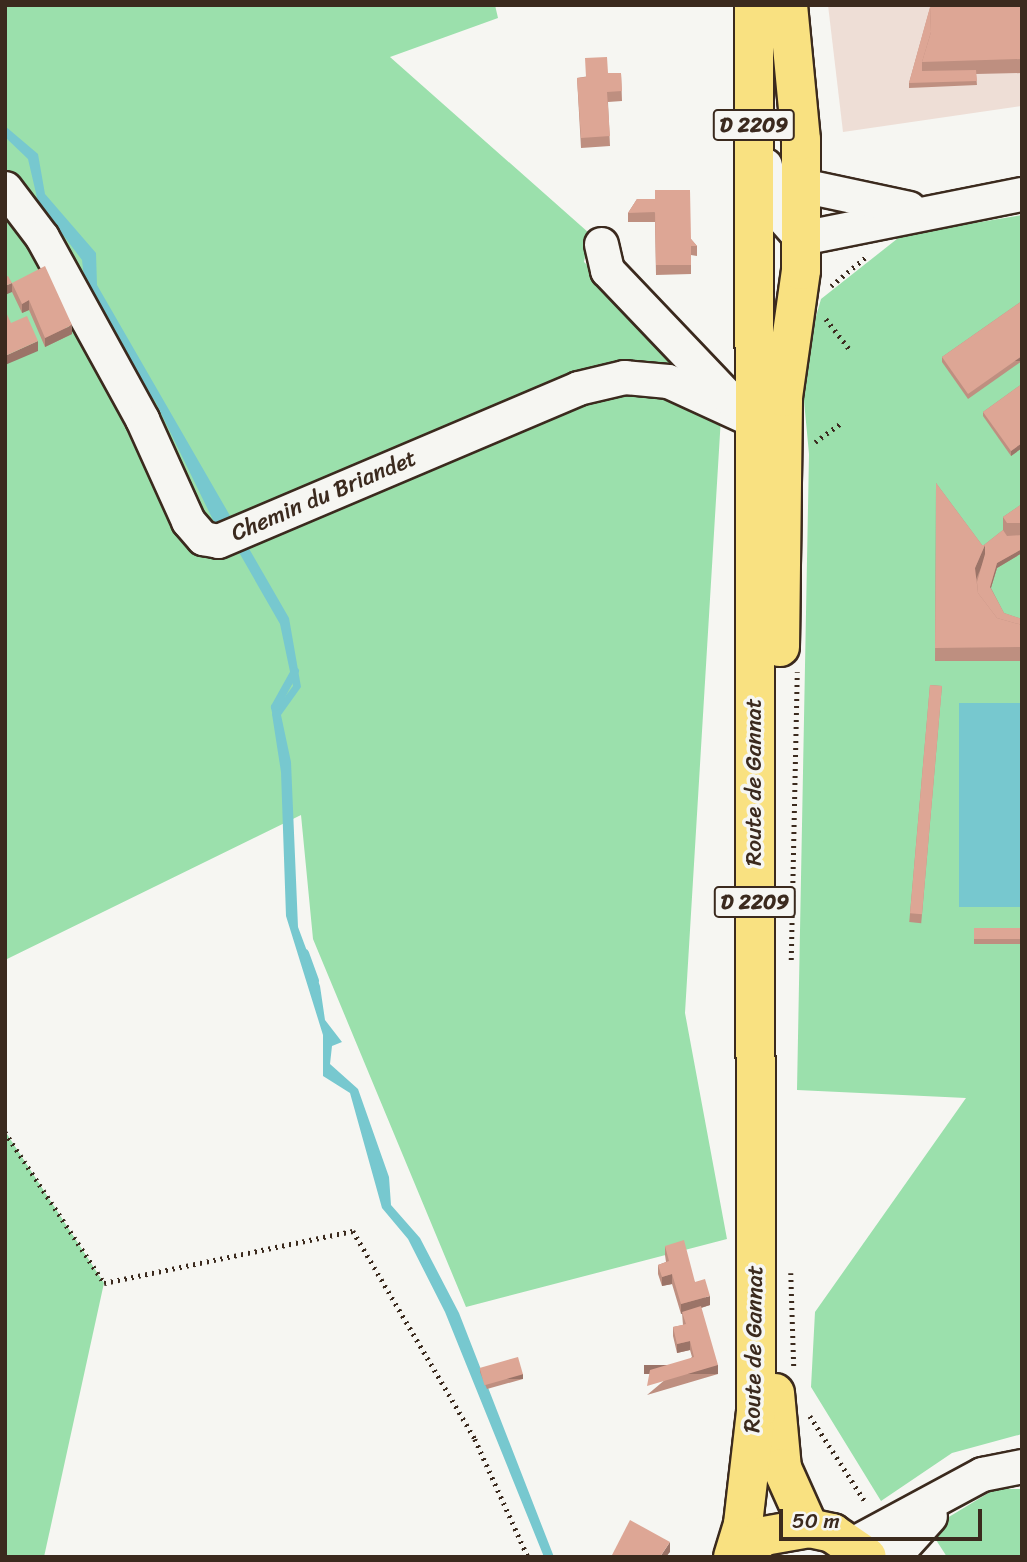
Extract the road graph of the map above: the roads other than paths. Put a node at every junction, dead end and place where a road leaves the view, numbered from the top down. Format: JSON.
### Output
{"nodes":[{"id":1,"x":754,"y":5,"type":"edge"},
{"id":2,"x":766,"y":5,"type":"edge"},
{"id":3,"x":788,"y":5,"type":"edge"},
{"id":4,"x":801,"y":185,"type":"junction"},
{"id":5,"x":5,"y":188,"type":"edge"},
{"id":6,"x":1022,"y":194,"type":"edge"},
{"id":7,"x":922,"y":211,"type":"junction"},
{"id":8,"x":789,"y":226,"type":"junction"},
{"id":9,"x":601,"y":244,"type":"dead end"},
{"id":10,"x":754,"y":246,"type":"junction"},
{"id":11,"x":773,"y":425,"type":"junction"},
{"id":12,"x":1022,"y":1466,"type":"edge"},
{"id":13,"x":809,"y":1528,"type":"junction"},
{"id":14,"x":873,"y":1547,"type":"edge"},
{"id":15,"x":735,"y":1557,"type":"edge"}],
"edges":[{"from":1,"to":10,"type":"main road","name":"Route de Gannat","number":"D 2209"},
{"from":2,"to":8,"type":"street"},
{"from":3,"to":4,"type":"main road","name":"Route de Gannat","number":"D 2209"},
{"from":4,"to":7,"type":"street"},
{"from":4,"to":8,"type":"main road","name":"Route de Gannat","number":"D 2209"},
{"from":5,"to":11,"type":"street","name":"Chemin du Briandet"},
{"from":6,"to":7,"type":"street"},
{"from":7,"to":8,"type":"street"},
{"from":8,"to":10,"type":"street"},
{"from":8,"to":11,"type":"main road","name":"Route de Gannat","number":"D 2209"},
{"from":9,"to":11,"type":"street"},
{"from":10,"to":11,"type":"main road","name":"Route de Gannat","number":"D 2209"},
{"from":11,"to":13,"type":"main road","name":"Route de Gannat","number":"D 2209"},
{"from":11,"to":15,"type":"main road","name":"Route de Gannat","number":"D 2209"},
{"from":12,"to":14,"type":"street"},
{"from":13,"to":14,"type":"main road"},
{"from":13,"to":15,"type":"main road"}]}
